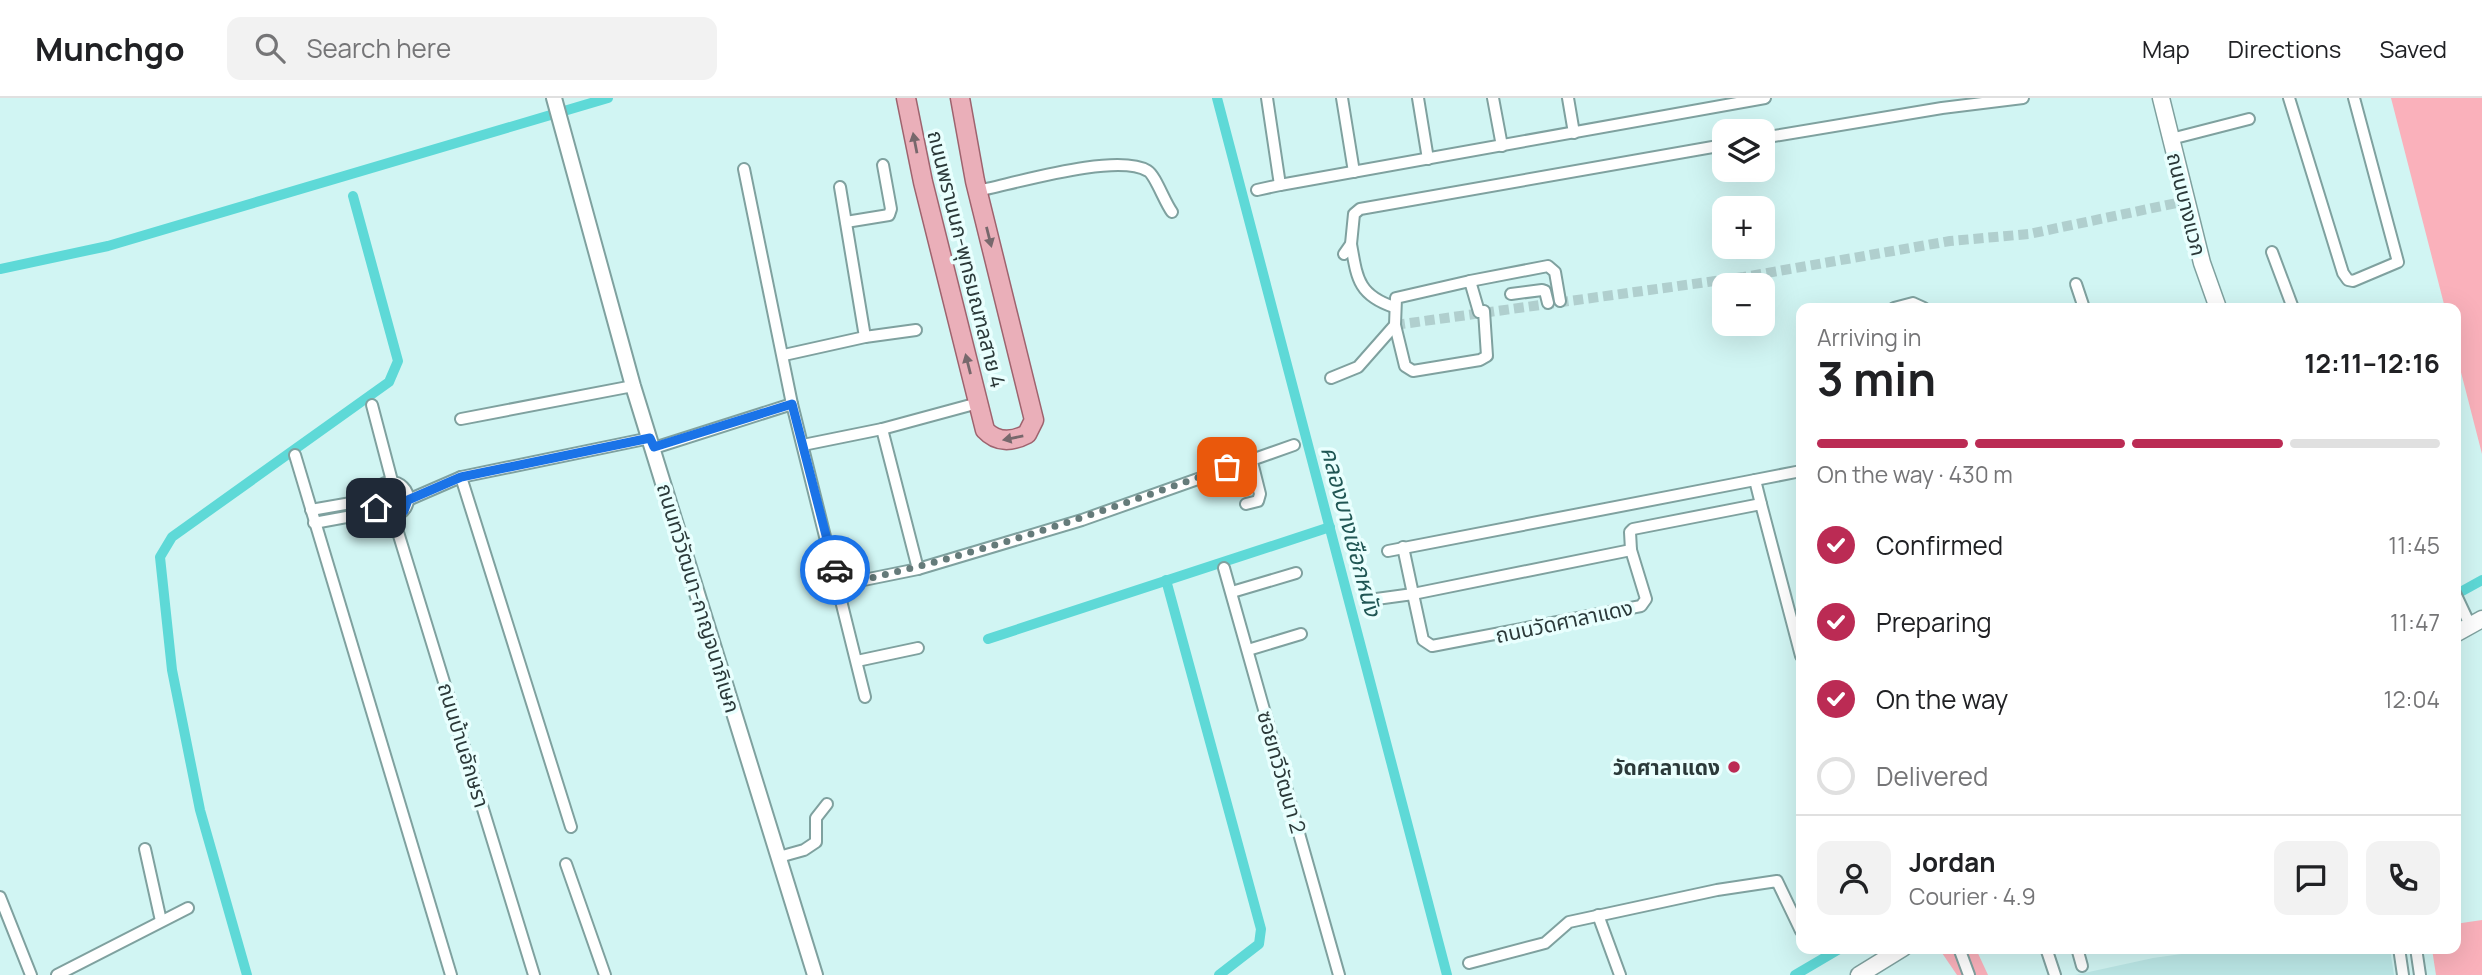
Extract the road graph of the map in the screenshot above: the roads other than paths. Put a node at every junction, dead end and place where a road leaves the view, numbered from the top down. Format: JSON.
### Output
{"nodes":[{"id":1,"x":554,"y":98,"type":"edge"},
{"id":2,"x":906,"y":98,"type":"edge"},
{"id":3,"x":960,"y":98,"type":"edge"},
{"id":4,"x":1267,"y":98,"type":"edge"},
{"id":5,"x":1342,"y":98,"type":"edge"},
{"id":6,"x":1418,"y":98,"type":"edge"},
{"id":7,"x":1493,"y":98,"type":"edge"},
{"id":8,"x":1568,"y":98,"type":"edge"},
{"id":9,"x":1765,"y":98,"type":"edge"},
{"id":10,"x":2023,"y":98,"type":"edge"},
{"id":11,"x":2161,"y":98,"type":"edge"},
{"id":12,"x":2289,"y":98,"type":"edge"},
{"id":13,"x":2354,"y":98,"type":"edge"},
{"id":14,"x":2249,"y":118,"type":"dead end"},
{"id":15,"x":1574,"y":133,"type":"junction"},
{"id":16,"x":1775,"y":136,"type":"edge"},
{"id":17,"x":2171,"y":139,"type":"junction"},
{"id":18,"x":1502,"y":146,"type":"junction"},
{"id":19,"x":1712,"y":147,"type":"edge"},
{"id":20,"x":1428,"y":159,"type":"junction"},
{"id":21,"x":883,"y":165,"type":"dead end"},
{"id":22,"x":744,"y":169,"type":"dead end"},
{"id":23,"x":1354,"y":172,"type":"junction"},
{"id":24,"x":1280,"y":185,"type":"junction"},
{"id":25,"x":840,"y":187,"type":"dead end"},
{"id":26,"x":1257,"y":190,"type":"dead end"},
{"id":27,"x":977,"y":191,"type":"junction"},
{"id":28,"x":1172,"y":212,"type":"dead end"},
{"id":29,"x":846,"y":222,"type":"junction"},
{"id":30,"x":1351,"y":244,"type":"junction"},
{"id":31,"x":2272,"y":252,"type":"dead end"},
{"id":32,"x":1344,"y":254,"type":"dead end"},
{"id":33,"x":1470,"y":281,"type":"junction"},
{"id":34,"x":2076,"y":284,"type":"dead end"},
{"id":35,"x":1510,"y":295,"type":"dead end"},
{"id":36,"x":1560,"y":301,"type":"dead end"},
{"id":37,"x":1548,"y":303,"type":"dead end"},
{"id":38,"x":2082,"y":303,"type":"edge"},
{"id":39,"x":2216,"y":303,"type":"edge"},
{"id":40,"x":2291,"y":303,"type":"edge"},
{"id":41,"x":1394,"y":307,"type":"junction"},
{"id":42,"x":1395,"y":325,"type":"junction"},
{"id":43,"x":916,"y":330,"type":"dead end"},
{"id":44,"x":865,"y":337,"type":"junction"},
{"id":45,"x":784,"y":355,"type":"junction"},
{"id":46,"x":1331,"y":378,"type":"dead end"},
{"id":47,"x":633,"y":386,"type":"junction"},
{"id":48,"x":978,"y":403,"type":"junction"},
{"id":49,"x":792,"y":404,"type":"junction"},
{"id":50,"x":372,"y":405,"type":"dead end"},
{"id":51,"x":461,"y":419,"type":"dead end"},
{"id":52,"x":882,"y":429,"type":"junction"},
{"id":53,"x":652,"y":443,"type":"junction"},
{"id":54,"x":803,"y":445,"type":"junction"},
{"id":55,"x":1294,"y":445,"type":"dead end"},
{"id":56,"x":295,"y":455,"type":"dead end"},
{"id":57,"x":1251,"y":458,"type":"junction"},
{"id":58,"x":1796,"y":472,"type":"edge"},
{"id":59,"x":461,"y":477,"type":"junction"},
{"id":60,"x":1755,"y":480,"type":"junction"},
{"id":61,"x":392,"y":481,"type":"junction"},
{"id":62,"x":374,"y":499,"type":"junction"},
{"id":63,"x":1659,"y":499,"type":"junction"},
{"id":64,"x":408,"y":500,"type":"junction"},
{"id":65,"x":1760,"y":503,"type":"junction"},
{"id":66,"x":1247,"y":505,"type":"dead end"},
{"id":67,"x":311,"y":510,"type":"junction"},
{"id":68,"x":379,"y":511,"type":"junction"},
{"id":69,"x":393,"y":516,"type":"junction"},
{"id":70,"x":314,"y":523,"type":"junction"},
{"id":71,"x":1663,"y":523,"type":"junction"},
{"id":72,"x":1403,"y":547,"type":"junction"},
{"id":73,"x":1631,"y":550,"type":"junction"},
{"id":74,"x":1388,"y":551,"type":"dead end"},
{"id":75,"x":918,"y":569,"type":"junction"},
{"id":76,"x":1224,"y":569,"type":"dead end"},
{"id":77,"x":1296,"y":573,"type":"dead end"},
{"id":78,"x":839,"y":585,"type":"junction"},
{"id":79,"x":1232,"y":592,"type":"junction"},
{"id":80,"x":1413,"y":594,"type":"junction"},
{"id":81,"x":1369,"y":600,"type":"dead end"},
{"id":82,"x":2461,"y":602,"type":"edge"},
{"id":83,"x":2472,"y":618,"type":"edge"},
{"id":84,"x":1301,"y":634,"type":"dead end"},
{"id":85,"x":1796,"y":637,"type":"edge"},
{"id":86,"x":918,"y":648,"type":"dead end"},
{"id":87,"x":1248,"y":650,"type":"junction"},
{"id":88,"x":857,"y":661,"type":"junction"},
{"id":89,"x":866,"y":697,"type":"dead end"},
{"id":90,"x":827,"y":804,"type":"dead end"},
{"id":91,"x":572,"y":827,"type":"dead end"},
{"id":92,"x":145,"y":849,"type":"dead end"},
{"id":93,"x":779,"y":857,"type":"junction"},
{"id":94,"x":566,"y":864,"type":"dead end"},
{"id":95,"x":0,"y":897,"type":"edge"},
{"id":96,"x":188,"y":908,"type":"dead end"},
{"id":97,"x":1598,"y":915,"type":"junction"},
{"id":98,"x":161,"y":921,"type":"junction"},
{"id":99,"x":1796,"y":921,"type":"edge"},
{"id":100,"x":1893,"y":954,"type":"edge"},
{"id":101,"x":1961,"y":954,"type":"edge"},
{"id":102,"x":2048,"y":954,"type":"edge"},
{"id":103,"x":2079,"y":954,"type":"edge"},
{"id":104,"x":2400,"y":954,"type":"edge"},
{"id":105,"x":2417,"y":954,"type":"edge"},
{"id":106,"x":1469,"y":963,"type":"dead end"},
{"id":107,"x":2082,"y":966,"type":"dead end"},
{"id":108,"x":31,"y":975,"type":"edge"},
{"id":109,"x":57,"y":975,"type":"edge"},
{"id":110,"x":451,"y":975,"type":"edge"},
{"id":111,"x":534,"y":975,"type":"edge"},
{"id":112,"x":605,"y":975,"type":"edge"},
{"id":113,"x":815,"y":975,"type":"edge"},
{"id":114,"x":1339,"y":975,"type":"edge"},
{"id":115,"x":1620,"y":975,"type":"edge"},
{"id":116,"x":1859,"y":975,"type":"edge"},
{"id":117,"x":1969,"y":975,"type":"edge"},
{"id":118,"x":2054,"y":975,"type":"edge"},
{"id":119,"x":2403,"y":975,"type":"edge"},
{"id":120,"x":2420,"y":975,"type":"edge"}],
"edges":[{"from":1,"to":47,"type":"street","name":"ถนนทวีวัฒนา-กาญจนาภิเษก"},
{"from":48,"to":2,"type":"main road","name":"ถนนพรานนก-พุทธมณฑลสาย 4","one_way":true},
{"from":3,"to":27,"type":"main road","name":"ถนนพรานนก-พุทธมณฑลสาย 4"},
{"from":4,"to":24,"type":"street"},
{"from":5,"to":23,"type":"street"},
{"from":6,"to":20,"type":"street"},
{"from":7,"to":18,"type":"street"},
{"from":8,"to":15,"type":"street"},
{"from":9,"to":15,"type":"street"},
{"from":10,"to":16,"type":"street"},
{"from":11,"to":17,"type":"main road","name":"ถนนบางแวก"},
{"from":12,"to":13,"type":"street"},
{"from":14,"to":17,"type":"street"},
{"from":15,"to":18,"type":"street"},
{"from":17,"to":39,"type":"main road","name":"ถนนบางแวก"},
{"from":18,"to":20,"type":"street"},
{"from":19,"to":30,"type":"street"},
{"from":20,"to":23,"type":"street"},
{"from":21,"to":29,"type":"street"},
{"from":22,"to":45,"type":"street"},
{"from":23,"to":24,"type":"street"},
{"from":24,"to":26,"type":"street"},
{"from":25,"to":29,"type":"street"},
{"from":27,"to":28,"type":"street"},
{"from":27,"to":48,"type":"main road","name":"ถนนพรานนก-พุทธมณฑลสาย 4","one_way":true},
{"from":29,"to":44,"type":"street"},
{"from":30,"to":32,"type":"street"},
{"from":30,"to":41,"type":"street"},
{"from":31,"to":40,"type":"street"},
{"from":33,"to":36,"type":"street"},
{"from":33,"to":41,"type":"street"},
{"from":33,"to":42,"type":"street"},
{"from":34,"to":38,"type":"street"},
{"from":35,"to":37,"type":"street"},
{"from":41,"to":42,"type":"street"},
{"from":42,"to":46,"type":"street"},
{"from":43,"to":44,"type":"street"},
{"from":44,"to":45,"type":"street"},
{"from":45,"to":49,"type":"street"},
{"from":47,"to":51,"type":"street"},
{"from":47,"to":53,"type":"street","name":"ถนนทวีวัฒนา-กาญจนาภิเษก"},
{"from":48,"to":52,"type":"street"},
{"from":49,"to":53,"type":"street"},
{"from":49,"to":54,"type":"street"},
{"from":50,"to":61,"type":"street"},
{"from":52,"to":54,"type":"street"},
{"from":52,"to":75,"type":"street"},
{"from":53,"to":59,"type":"street"},
{"from":53,"to":93,"type":"street","name":"ถนนทวีวัฒนา-กาญจนาภิเษก"},
{"from":54,"to":78,"type":"street"},
{"from":55,"to":57,"type":"street"},
{"from":56,"to":67,"type":"street"},
{"from":57,"to":66,"type":"street"},
{"from":57,"to":75,"type":"street"},
{"from":58,"to":60,"type":"street"},
{"from":59,"to":64,"type":"street"},
{"from":59,"to":91,"type":"street"},
{"from":60,"to":63,"type":"street"},
{"from":60,"to":65,"type":"street"},
{"from":61,"to":62,"type":"street"},
{"from":61,"to":64,"type":"street"},
{"from":62,"to":67,"type":"street"},
{"from":62,"to":68,"type":"street"},
{"from":63,"to":71,"type":"street"},
{"from":63,"to":72,"type":"street"},
{"from":64,"to":69,"type":"street"},
{"from":65,"to":71,"type":"street"},
{"from":65,"to":85,"type":"street"},
{"from":67,"to":70,"type":"street"},
{"from":68,"to":69,"type":"street"},
{"from":68,"to":70,"type":"street"},
{"from":69,"to":111,"type":"street","name":"ถนนบ้านอักษรา"},
{"from":70,"to":110,"type":"street"},
{"from":71,"to":73,"type":"street"},
{"from":72,"to":74,"type":"street"},
{"from":72,"to":80,"type":"street"},
{"from":73,"to":80,"type":"street"},
{"from":73,"to":80,"type":"street","name":"ถนนวัดศาลาแดง"},
{"from":75,"to":78,"type":"street"},
{"from":76,"to":79,"type":"street","name":"ซอยทวีวัฒนา 2"},
{"from":77,"to":79,"type":"street"},
{"from":78,"to":88,"type":"street"},
{"from":79,"to":87,"type":"street","name":"ซอยทวีวัฒนา 2"},
{"from":80,"to":81,"type":"street"},
{"from":82,"to":83,"type":"street"},
{"from":84,"to":87,"type":"street"},
{"from":86,"to":88,"type":"street"},
{"from":87,"to":114,"type":"street","name":"ซอยทวีวัฒนา 2"},
{"from":88,"to":89,"type":"street"},
{"from":90,"to":93,"type":"street"},
{"from":92,"to":98,"type":"street"},
{"from":93,"to":113,"type":"street","name":"ถนนทวีวัฒนา-กาญจนาภิเษก"},
{"from":94,"to":112,"type":"street"},
{"from":95,"to":108,"type":"street"},
{"from":96,"to":98,"type":"street"},
{"from":97,"to":99,"type":"street"},
{"from":97,"to":106,"type":"street"},
{"from":97,"to":115,"type":"street"},
{"from":98,"to":109,"type":"street"},
{"from":100,"to":116,"type":"main road"},
{"from":101,"to":117,"type":"street"},
{"from":102,"to":118,"type":"street"},
{"from":103,"to":107,"type":"street"},
{"from":104,"to":119,"type":"street"},
{"from":105,"to":120,"type":"street"}]}
